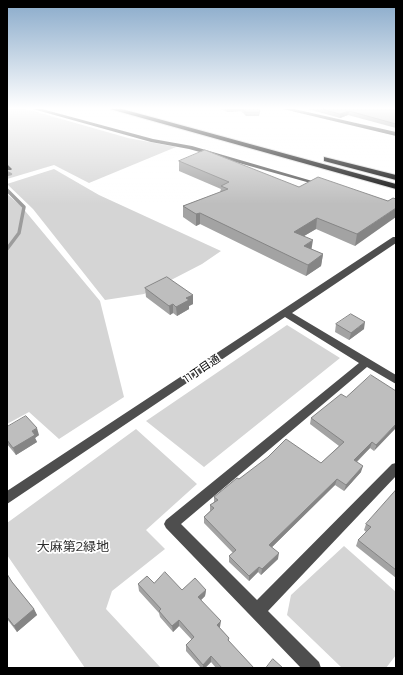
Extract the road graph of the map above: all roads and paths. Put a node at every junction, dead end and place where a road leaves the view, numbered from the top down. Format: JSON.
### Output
{"nodes":[{"id":1,"x":151,"y":140,"type":"edge"},
{"id":2,"x":227,"y":140,"type":"edge"},
{"id":3,"x":256,"y":140,"type":"edge"},
{"id":4,"x":307,"y":154,"type":"dead end"},
{"id":5,"x":323,"y":158,"type":"dead end"},
{"id":6,"x":396,"y":178,"type":"edge"},
{"id":7,"x":327,"y":187,"type":"edge"},
{"id":8,"x":396,"y":187,"type":"edge"},
{"id":9,"x":396,"y":239,"type":"edge"},
{"id":10,"x":285,"y":313,"type":"junction"},
{"id":11,"x":367,"y":362,"type":"junction"},
{"id":12,"x":396,"y":380,"type":"edge"},
{"id":13,"x":396,"y":468,"type":"edge"},
{"id":14,"x":8,"y":496,"type":"edge"},
{"id":15,"x":257,"y":611,"type":"junction"},
{"id":16,"x":313,"y":668,"type":"edge"}],
"edges":[{"from":1,"to":7,"type":"street"},
{"from":2,"to":8,"type":"highway"},
{"from":3,"to":4,"type":"highway"},
{"from":5,"to":6,"type":"highway"},
{"from":9,"to":10,"type":"street","name":"11丁目通"},
{"from":10,"to":11,"type":"street"},
{"from":10,"to":14,"type":"street","name":"11丁目通"},
{"from":11,"to":12,"type":"street"},
{"from":11,"to":15,"type":"street"},
{"from":13,"to":15,"type":"street"},
{"from":15,"to":16,"type":"street"}]}
